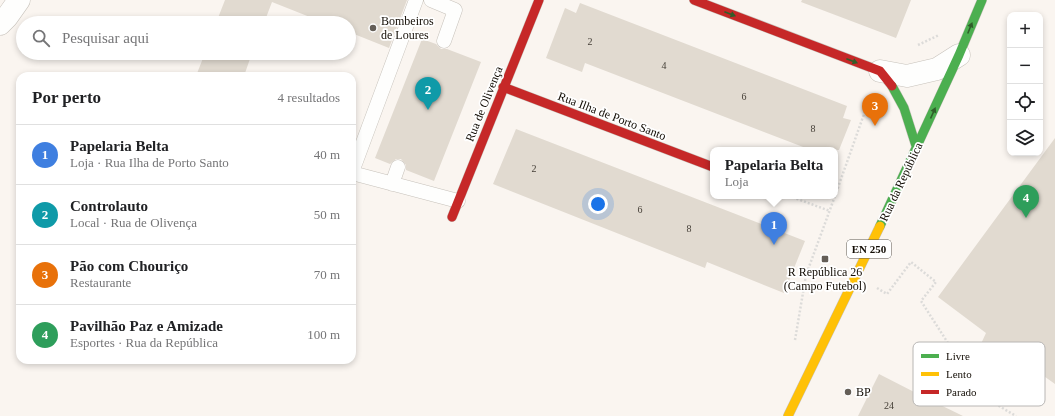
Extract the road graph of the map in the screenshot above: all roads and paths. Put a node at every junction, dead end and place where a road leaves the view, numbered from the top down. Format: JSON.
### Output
{"nodes":[{"id":1,"x":19,"y":0,"type":"edge"},
{"id":2,"x":416,"y":0,"type":"edge"},
{"id":3,"x":431,"y":0,"type":"edge"},
{"id":4,"x":539,"y":0,"type":"edge"},
{"id":5,"x":694,"y":0,"type":"edge"},
{"id":6,"x":982,"y":0,"type":"edge"},
{"id":7,"x":0,"y":24,"type":"edge"},
{"id":8,"x":444,"y":41,"type":"dead end"},
{"id":9,"x":959,"y":55,"type":"junction"},
{"id":10,"x":880,"y":72,"type":"junction"},
{"id":11,"x":503,"y":86,"type":"junction"},
{"id":12,"x":917,"y":149,"type":"junction"},
{"id":13,"x":356,"y":161,"type":"edge"},
{"id":14,"x":710,"y":166,"type":"edge"},
{"id":15,"x":398,"y":167,"type":"dead end"},
{"id":16,"x":356,"y":173,"type":"edge"},
{"id":17,"x":392,"y":184,"type":"junction"},
{"id":18,"x":797,"y":199,"type":"edge"},
{"id":19,"x":834,"y":199,"type":"edge"},
{"id":20,"x":458,"y":201,"type":"junction"},
{"id":21,"x":830,"y":211,"type":"junction"},
{"id":22,"x":452,"y":217,"type":"dead end"},
{"id":23,"x":856,"y":276,"type":"junction"},
{"id":24,"x":947,"y":342,"type":"edge"},
{"id":25,"x":794,"y":343,"type":"dead end"},
{"id":26,"x":999,"y":406,"type":"edge"},
{"id":27,"x":788,"y":416,"type":"edge"},
{"id":28,"x":1016,"y":416,"type":"edge"}],
"edges":[{"from":1,"to":7,"type":"street"},
{"from":2,"to":13,"type":"lane"},
{"from":3,"to":8,"type":"lane"},
{"from":4,"to":11,"type":"street","name":"Rua de Olivença"},
{"from":5,"to":10,"type":"street","one_way":true},
{"from":9,"to":6,"type":"street","name":"Rua da República","number":"EN 250","one_way":true},
{"from":9,"to":10,"type":"street"},
{"from":12,"to":9,"type":"street","name":"Rua da República","number":"EN 250","one_way":true},
{"from":10,"to":12,"type":"street"},
{"from":11,"to":14,"type":"street","name":"Rua Ilha de Porto Santo"},
{"from":11,"to":20,"type":"street","name":"Rua de Olivença"},
{"from":12,"to":23,"type":"street","name":"Rua da República","number":"EN 250"},
{"from":15,"to":17,"type":"lane"},
{"from":16,"to":17,"type":"lane"},
{"from":17,"to":20,"type":"lane"},
{"from":18,"to":21,"type":"path"},
{"from":19,"to":21,"type":"path"},
{"from":20,"to":22,"type":"street","name":"Rua de Olivença"},
{"from":21,"to":25,"type":"path"},
{"from":23,"to":24,"type":"path"},
{"from":23,"to":27,"type":"street","name":"Rua da República","number":"EN 250"},
{"from":26,"to":28,"type":"path"}]}
